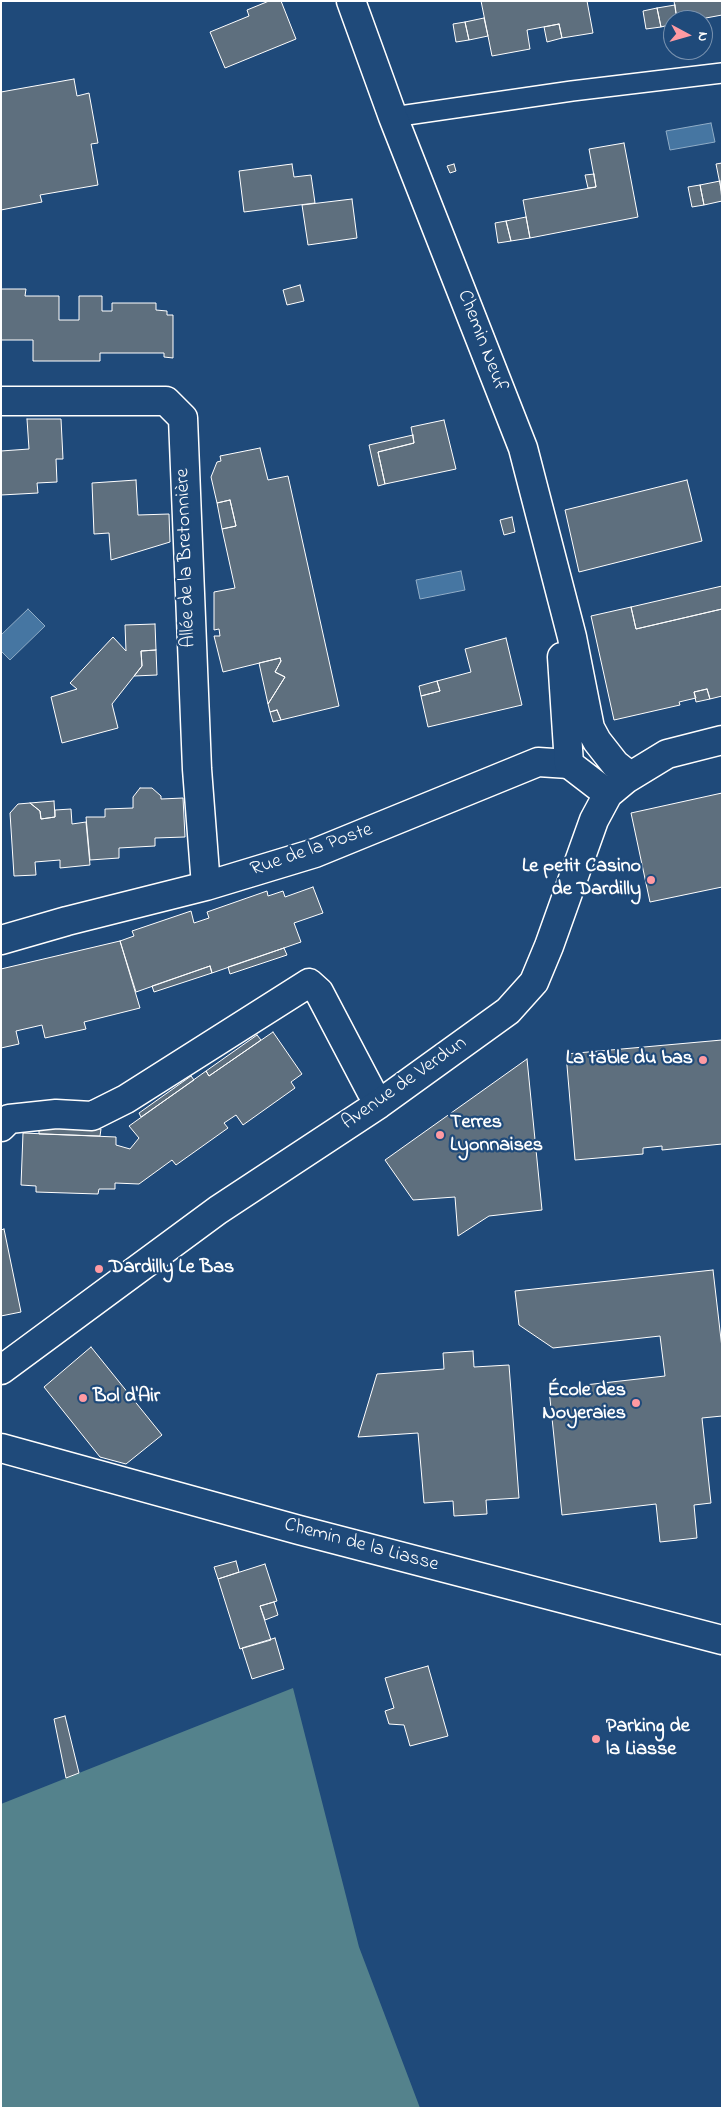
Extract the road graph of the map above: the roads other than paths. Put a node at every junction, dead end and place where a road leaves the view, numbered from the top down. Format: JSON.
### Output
{"nodes":[{"id":1,"x":351,"y":1,"type":"edge"},
{"id":2,"x":722,"y":73,"type":"edge"},
{"id":3,"x":393,"y":117,"type":"junction"},
{"id":4,"x":1,"y":401,"type":"edge"},
{"id":5,"x":555,"y":570,"type":"junction"},
{"id":6,"x":722,"y":740,"type":"edge"},
{"id":7,"x":568,"y":764,"type":"junction"},
{"id":8,"x":630,"y":776,"type":"junction"},
{"id":9,"x":608,"y":794,"type":"junction"},
{"id":10,"x":206,"y":886,"type":"junction"},
{"id":11,"x":1,"y":940,"type":"edge"},
{"id":12,"x":371,"y":1091,"type":"dead end"},
{"id":13,"x":1,"y":1127,"type":"edge"},
{"id":14,"x":1,"y":1370,"type":"edge"},
{"id":15,"x":1,"y":1448,"type":"edge"},
{"id":16,"x":722,"y":1640,"type":"edge"}],
"edges":[{"from":1,"to":3,"type":"street","name":"Chemin Neuf"},
{"from":2,"to":3,"type":"lane"},
{"from":3,"to":5,"type":"street","name":"Chemin Neuf"},
{"from":4,"to":10,"type":"street","name":"Allée de la Bretonnière"},
{"from":5,"to":7,"type":"street","name":"Chemin Neuf"},
{"from":5,"to":8,"type":"street","name":"Chemin Neuf"},
{"from":6,"to":8,"type":"street","name":"Avenue de Verdun"},
{"from":7,"to":9,"type":"street"},
{"from":7,"to":10,"type":"street","name":"Rue de la Poste"},
{"from":8,"to":9,"type":"street","name":"Avenue de Verdun"},
{"from":9,"to":14,"type":"street","name":"Avenue de Verdun"},
{"from":10,"to":11,"type":"street","name":"Rue de la Poste"},
{"from":12,"to":13,"type":"street"},
{"from":15,"to":16,"type":"street","name":"Chemin de la Liasse"}]}
